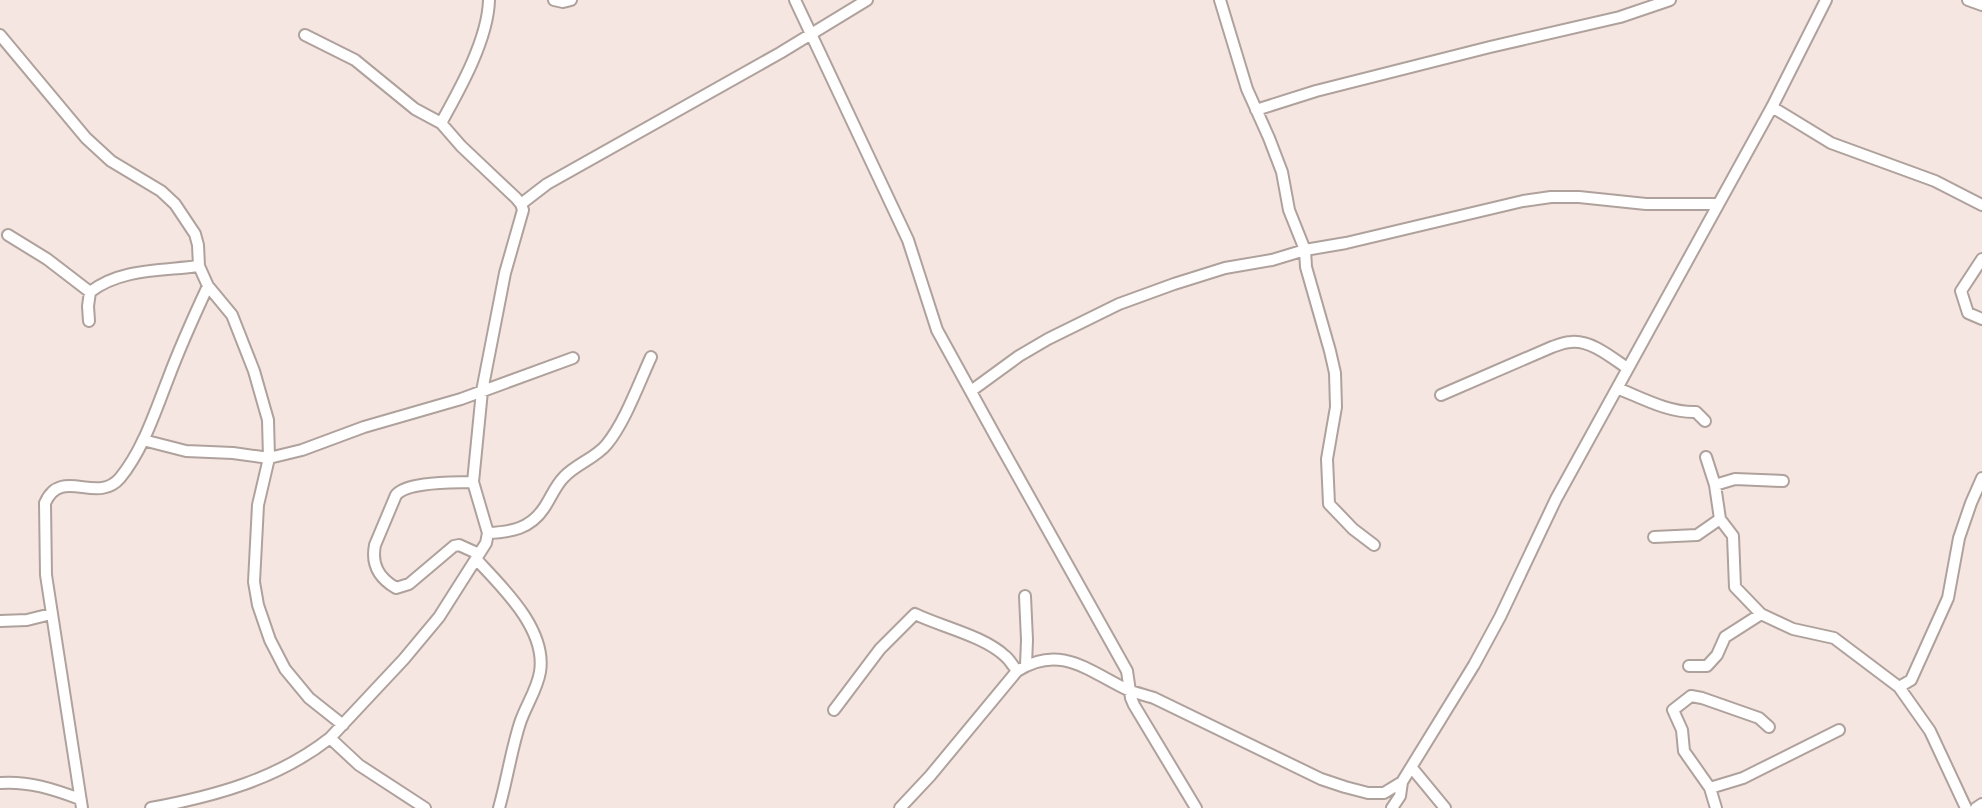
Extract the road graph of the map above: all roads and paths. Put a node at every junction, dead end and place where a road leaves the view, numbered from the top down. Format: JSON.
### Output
{"nodes":[{"id":1,"x":489,"y":0,"type":"edge"},
{"id":2,"x":554,"y":0,"type":"edge"},
{"id":3,"x":571,"y":0,"type":"edge"},
{"id":4,"x":795,"y":0,"type":"edge"},
{"id":5,"x":867,"y":0,"type":"edge"},
{"id":6,"x":1220,"y":0,"type":"edge"},
{"id":7,"x":1670,"y":0,"type":"edge"},
{"id":8,"x":1826,"y":0,"type":"edge"},
{"id":9,"x":1968,"y":0,"type":"edge"},
{"id":10,"x":1982,"y":4,"type":"edge"},
{"id":11,"x":811,"y":34,"type":"junction"},
{"id":12,"x":0,"y":35,"type":"edge"},
{"id":13,"x":305,"y":35,"type":"dead end"},
{"id":14,"x":1772,"y":108,"type":"junction"},
{"id":15,"x":1257,"y":110,"type":"junction"},
{"id":16,"x":441,"y":123,"type":"junction"},
{"id":17,"x":522,"y":204,"type":"junction"},
{"id":18,"x":1718,"y":204,"type":"junction"},
{"id":19,"x":1982,"y":205,"type":"edge"},
{"id":20,"x":8,"y":235,"type":"dead end"},
{"id":21,"x":1305,"y":250,"type":"junction"},
{"id":22,"x":1982,"y":259,"type":"edge"},
{"id":23,"x":200,"y":266,"type":"junction"},
{"id":24,"x":208,"y":286,"type":"junction"},
{"id":25,"x":90,"y":292,"type":"junction"},
{"id":26,"x":1982,"y":319,"type":"edge"},
{"id":27,"x":89,"y":321,"type":"dead end"},
{"id":28,"x":651,"y":357,"type":"dead end"},
{"id":29,"x":573,"y":358,"type":"dead end"},
{"id":30,"x":1627,"y":368,"type":"junction"},
{"id":31,"x":1617,"y":388,"type":"junction"},
{"id":32,"x":482,"y":391,"type":"junction"},
{"id":33,"x":971,"y":391,"type":"junction"},
{"id":34,"x":1441,"y":395,"type":"dead end"},
{"id":35,"x":1705,"y":421,"type":"dead end"},
{"id":36,"x":143,"y":440,"type":"junction"},
{"id":37,"x":1706,"y":457,"type":"dead end"},
{"id":38,"x":269,"y":458,"type":"junction"},
{"id":39,"x":1982,"y":478,"type":"edge"},
{"id":40,"x":473,"y":482,"type":"junction"},
{"id":41,"x":1783,"y":482,"type":"dead end"},
{"id":42,"x":1715,"y":485,"type":"junction"},
{"id":43,"x":1720,"y":519,"type":"junction"},
{"id":44,"x":488,"y":533,"type":"junction"},
{"id":45,"x":1654,"y":537,"type":"dead end"},
{"id":46,"x":1374,"y":545,"type":"dead end"},
{"id":47,"x":478,"y":557,"type":"junction"},
{"id":48,"x":1025,"y":596,"type":"dead end"},
{"id":49,"x":51,"y":614,"type":"junction"},
{"id":50,"x":1761,"y":614,"type":"junction"},
{"id":51,"x":0,"y":621,"type":"edge"},
{"id":52,"x":1689,"y":666,"type":"dead end"},
{"id":53,"x":1022,"y":668,"type":"junction"},
{"id":54,"x":1899,"y":687,"type":"junction"},
{"id":55,"x":1130,"y":691,"type":"junction"},
{"id":56,"x":1154,"y":698,"type":"junction"},
{"id":57,"x":834,"y":710,"type":"dead end"},
{"id":58,"x":1141,"y":716,"type":"junction"},
{"id":59,"x":343,"y":725,"type":"junction"},
{"id":60,"x":1769,"y":728,"type":"dead end"},
{"id":61,"x":1839,"y":730,"type":"dead end"},
{"id":62,"x":330,"y":738,"type":"junction"},
{"id":63,"x":1412,"y":768,"type":"junction"},
{"id":64,"x":1402,"y":782,"type":"junction"},
{"id":65,"x":0,"y":783,"type":"edge"},
{"id":66,"x":1710,"y":788,"type":"junction"},
{"id":67,"x":81,"y":803,"type":"edge"},
{"id":68,"x":1982,"y":804,"type":"edge"},
{"id":69,"x":152,"y":808,"type":"edge"},
{"id":70,"x":425,"y":808,"type":"edge"},
{"id":71,"x":499,"y":808,"type":"edge"},
{"id":72,"x":900,"y":808,"type":"edge"},
{"id":73,"x":1196,"y":808,"type":"edge"},
{"id":74,"x":1392,"y":808,"type":"edge"},
{"id":75,"x":1445,"y":808,"type":"edge"},
{"id":76,"x":1716,"y":808,"type":"edge"},
{"id":77,"x":1966,"y":808,"type":"edge"},
{"id":78,"x":1976,"y":808,"type":"edge"}],
"edges":[{"from":1,"to":16,"type":"street"},
{"from":2,"to":3,"type":"street"},
{"from":4,"to":11,"type":"street"},
{"from":5,"to":11,"type":"street"},
{"from":6,"to":15,"type":"street"},
{"from":7,"to":15,"type":"street"},
{"from":8,"to":14,"type":"street"},
{"from":9,"to":10,"type":"street"},
{"from":11,"to":17,"type":"street"},
{"from":11,"to":33,"type":"street"},
{"from":12,"to":23,"type":"street"},
{"from":13,"to":16,"type":"street"},
{"from":14,"to":18,"type":"street"},
{"from":14,"to":19,"type":"street"},
{"from":15,"to":21,"type":"street"},
{"from":16,"to":17,"type":"street"},
{"from":17,"to":32,"type":"street"},
{"from":18,"to":21,"type":"street"},
{"from":18,"to":30,"type":"street"},
{"from":20,"to":25,"type":"street"},
{"from":21,"to":33,"type":"street"},
{"from":21,"to":46,"type":"street"},
{"from":22,"to":26,"type":"street"},
{"from":23,"to":24,"type":"street"},
{"from":23,"to":25,"type":"street"},
{"from":24,"to":36,"type":"street"},
{"from":24,"to":38,"type":"street"},
{"from":25,"to":27,"type":"street"},
{"from":28,"to":44,"type":"street"},
{"from":29,"to":32,"type":"street"},
{"from":30,"to":31,"type":"street"},
{"from":30,"to":34,"type":"street"},
{"from":31,"to":35,"type":"street"},
{"from":31,"to":63,"type":"street"},
{"from":32,"to":38,"type":"street"},
{"from":32,"to":40,"type":"street"},
{"from":33,"to":55,"type":"street"},
{"from":36,"to":38,"type":"street"},
{"from":36,"to":49,"type":"street"},
{"from":37,"to":42,"type":"street"},
{"from":38,"to":59,"type":"street"},
{"from":39,"to":54,"type":"street"},
{"from":40,"to":44,"type":"street"},
{"from":40,"to":47,"type":"street"},
{"from":41,"to":42,"type":"street"},
{"from":42,"to":43,"type":"street"},
{"from":43,"to":45,"type":"street"},
{"from":43,"to":50,"type":"street"},
{"from":44,"to":47,"type":"street"},
{"from":47,"to":59,"type":"street"},
{"from":47,"to":71,"type":"street"},
{"from":48,"to":53,"type":"street"},
{"from":49,"to":51,"type":"street"},
{"from":49,"to":67,"type":"street"},
{"from":50,"to":52,"type":"street"},
{"from":50,"to":54,"type":"street"},
{"from":53,"to":55,"type":"street"},
{"from":53,"to":57,"type":"street"},
{"from":53,"to":72,"type":"street"},
{"from":54,"to":77,"type":"street"},
{"from":55,"to":56,"type":"street"},
{"from":55,"to":58,"type":"street"},
{"from":56,"to":58,"type":"street"},
{"from":56,"to":64,"type":"street"},
{"from":58,"to":73,"type":"street"},
{"from":59,"to":62,"type":"street"},
{"from":60,"to":66,"type":"street"},
{"from":61,"to":66,"type":"street"},
{"from":62,"to":69,"type":"street"},
{"from":62,"to":70,"type":"street"},
{"from":63,"to":64,"type":"street"},
{"from":63,"to":75,"type":"street"},
{"from":64,"to":74,"type":"street"},
{"from":65,"to":67,"type":"street"},
{"from":66,"to":76,"type":"street"},
{"from":68,"to":78,"type":"street"}]}
